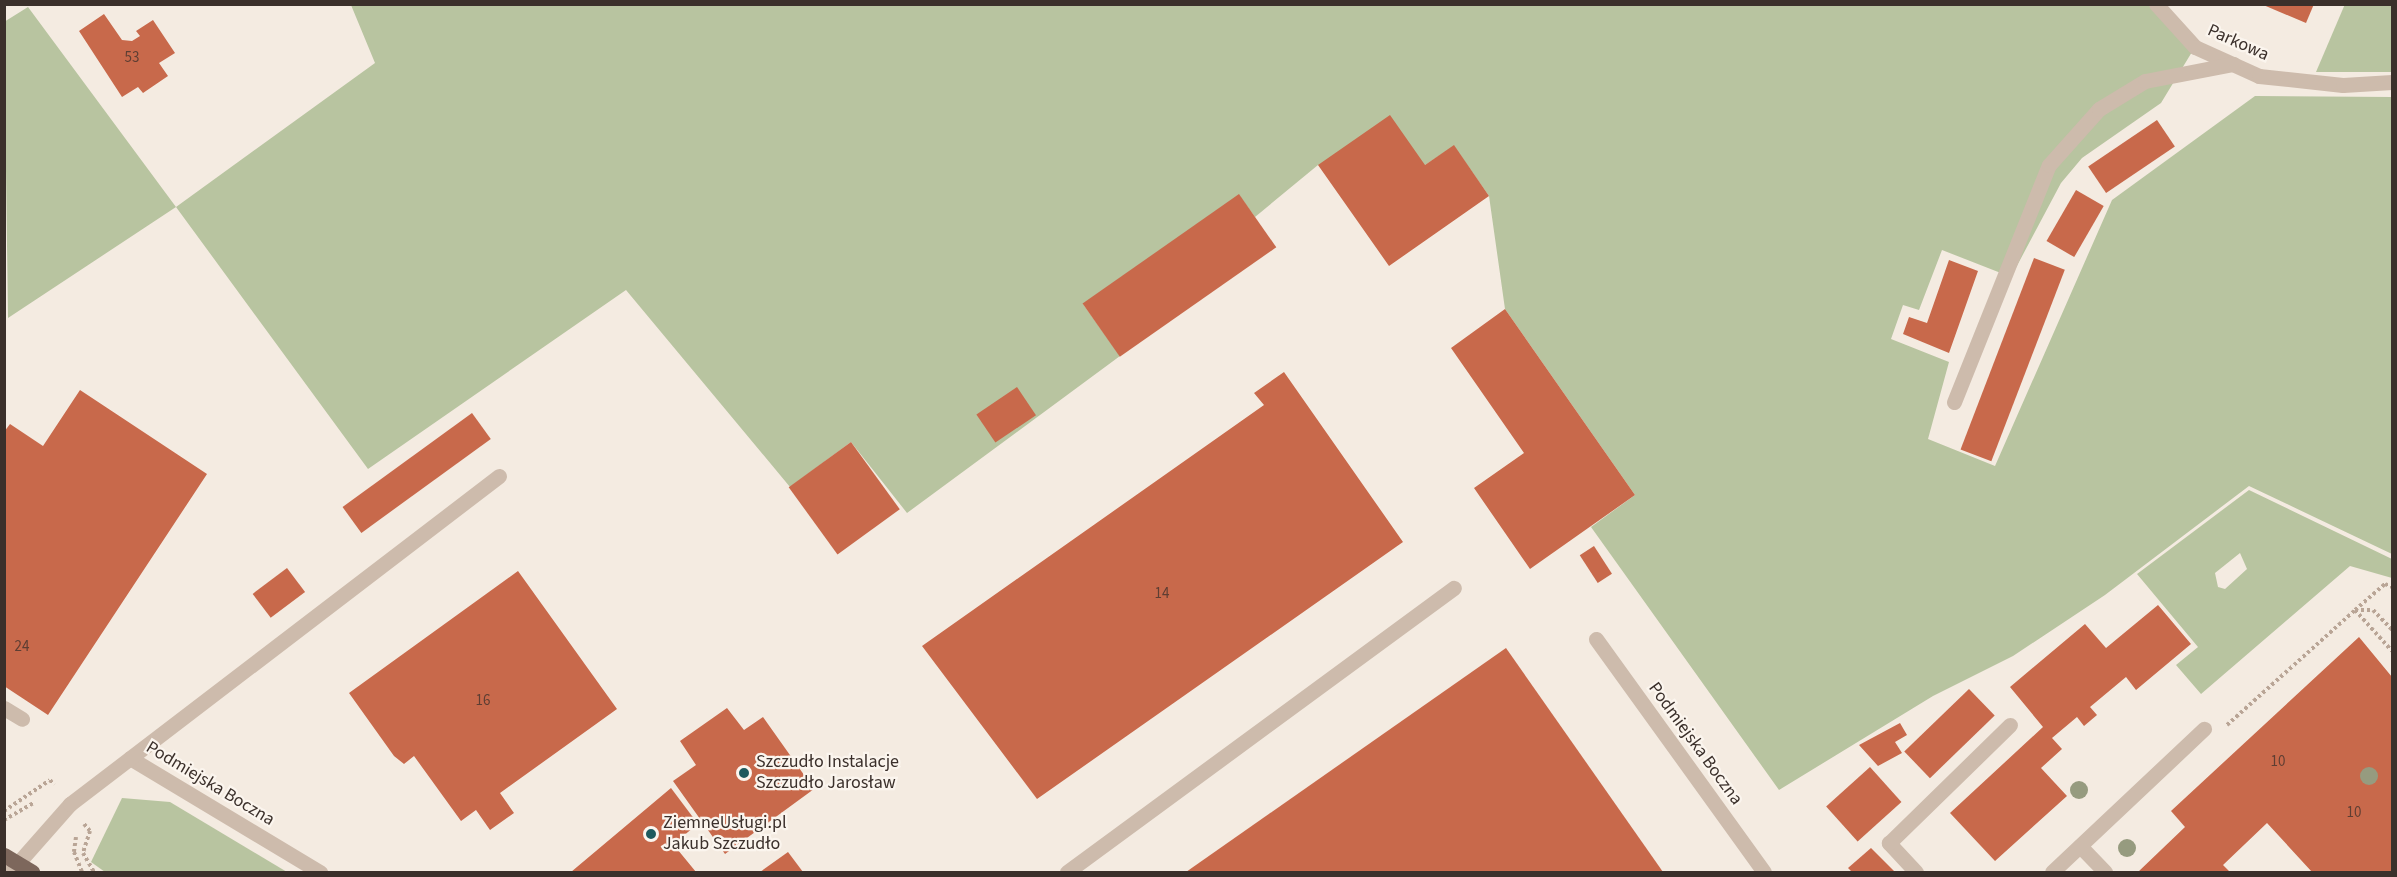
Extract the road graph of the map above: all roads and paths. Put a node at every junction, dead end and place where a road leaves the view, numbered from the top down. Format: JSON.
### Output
{"nodes":[{"id":1,"x":2156,"y":4,"type":"edge"},
{"id":2,"x":2234,"y":64,"type":"junction"},
{"id":3,"x":2392,"y":82,"type":"edge"},
{"id":4,"x":1954,"y":402,"type":"dead end"},
{"id":5,"x":499,"y":476,"type":"dead end"},
{"id":6,"x":2392,"y":586,"type":"edge"},
{"id":7,"x":1454,"y":588,"type":"dead end"},
{"id":8,"x":2355,"y":610,"type":"junction"},
{"id":9,"x":2392,"y":630,"type":"edge"},
{"id":10,"x":1596,"y":639,"type":"dead end"},
{"id":11,"x":2392,"y":651,"type":"edge"},
{"id":12,"x":4,"y":708,"type":"edge"},
{"id":13,"x":22,"y":719,"type":"dead end"},
{"id":14,"x":2010,"y":725,"type":"dead end"},
{"id":15,"x":2204,"y":729,"type":"joint"},
{"id":16,"x":130,"y":758,"type":"junction"},
{"id":17,"x":2080,"y":846,"type":"junction"},
{"id":18,"x":10,"y":863,"type":"edge"},
{"id":19,"x":32,"y":873,"type":"edge"},
{"id":20,"x":320,"y":873,"type":"edge"},
{"id":21,"x":1067,"y":873,"type":"edge"},
{"id":22,"x":1764,"y":873,"type":"edge"},
{"id":23,"x":1916,"y":873,"type":"edge"},
{"id":24,"x":2052,"y":873,"type":"edge"},
{"id":25,"x":2105,"y":873,"type":"edge"}],
"edges":[{"from":1,"to":2,"type":"street","name":"Parkowa"},
{"from":2,"to":3,"type":"street","name":"Parkowa"},
{"from":2,"to":4,"type":"street"},
{"from":5,"to":16,"type":"street"},
{"from":6,"to":8,"type":"path"},
{"from":7,"to":21,"type":"street"},
{"from":8,"to":9,"type":"path"},
{"from":8,"to":11,"type":"path"},
{"from":8,"to":15,"type":"path"},
{"from":10,"to":22,"type":"street","name":"Podmiejska Boczna"},
{"from":12,"to":13,"type":"street"},
{"from":14,"to":23,"type":"street"},
{"from":15,"to":17,"type":"street"},
{"from":16,"to":18,"type":"street","name":"Podmiejska Boczna"},
{"from":16,"to":20,"type":"street","name":"Podmiejska Boczna"},
{"from":17,"to":24,"type":"street"},
{"from":17,"to":25,"type":"street"},
{"from":18,"to":19,"type":"main road"}]}
